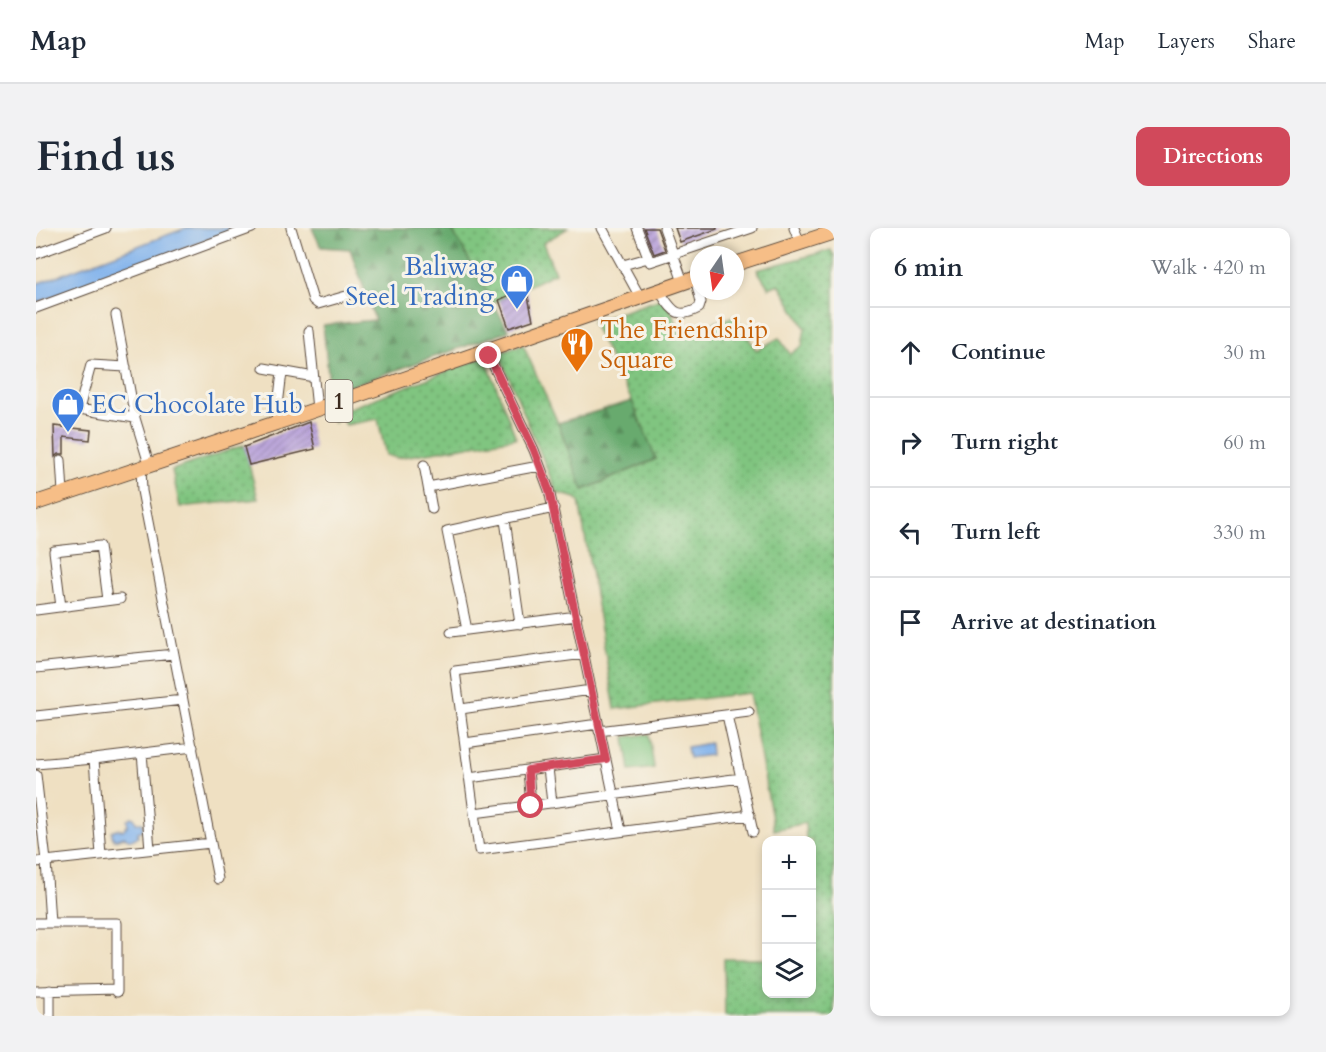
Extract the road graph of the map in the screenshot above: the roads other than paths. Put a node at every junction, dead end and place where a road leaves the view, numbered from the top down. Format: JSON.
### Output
{"nodes":[{"id":1,"x":106,"y":228,"type":"edge"},
{"id":2,"x":252,"y":228,"type":"edge"},
{"id":3,"x":291,"y":228,"type":"edge"},
{"id":4,"x":602,"y":228,"type":"edge"},
{"id":5,"x":637,"y":228,"type":"edge"},
{"id":6,"x":664,"y":228,"type":"edge"},
{"id":7,"x":752,"y":228,"type":"edge"},
{"id":8,"x":794,"y":228,"type":"edge"},
{"id":9,"x":834,"y":232,"type":"edge"},
{"id":10,"x":800,"y":243,"type":"junction"},
{"id":11,"x":36,"y":254,"type":"edge"},
{"id":12,"x":673,"y":255,"type":"junction"},
{"id":13,"x":648,"y":258,"type":"junction"},
{"id":14,"x":744,"y":261,"type":"edge"},
{"id":15,"x":622,"y":266,"type":"junction"},
{"id":16,"x":690,"y":276,"type":"edge"},
{"id":17,"x":690,"y":280,"type":"edge"},
{"id":18,"x":659,"y":291,"type":"junction"},
{"id":19,"x":346,"y":296,"type":"dead end"},
{"id":20,"x":640,"y":297,"type":"junction"},
{"id":21,"x":700,"y":300,"type":"edge"},
{"id":22,"x":36,"y":308,"type":"edge"},
{"id":23,"x":116,"y":315,"type":"dead end"},
{"id":24,"x":309,"y":331,"type":"dead end"},
{"id":25,"x":486,"y":350,"type":"junction"},
{"id":26,"x":126,"y":367,"type":"junction"},
{"id":27,"x":264,"y":368,"type":"dead end"},
{"id":28,"x":285,"y":372,"type":"junction"},
{"id":29,"x":314,"y":377,"type":"junction"},
{"id":30,"x":79,"y":409,"type":"junction"},
{"id":31,"x":317,"y":409,"type":"junction"},
{"id":32,"x":135,"y":418,"type":"junction"},
{"id":33,"x":76,"y":420,"type":"dead end"},
{"id":34,"x":279,"y":421,"type":"junction"},
{"id":35,"x":61,"y":460,"type":"dead end"},
{"id":36,"x":145,"y":465,"type":"junction"},
{"id":37,"x":424,"y":465,"type":"dead end"},
{"id":38,"x":540,"y":466,"type":"junction"},
{"id":39,"x":428,"y":487,"type":"junction"},
{"id":40,"x":63,"y":493,"type":"junction"},
{"id":41,"x":36,"y":503,"type":"edge"},
{"id":42,"x":554,"y":508,"type":"junction"},
{"id":43,"x":432,"y":509,"type":"dead end"},
{"id":44,"x":505,"y":520,"type":"junction"},
{"id":45,"x":120,"y":599,"type":"dead end"},
{"id":46,"x":107,"y":600,"type":"junction"},
{"id":47,"x":61,"y":607,"type":"junction"},
{"id":48,"x":36,"y":610,"type":"edge"},
{"id":49,"x":577,"y":616,"type":"junction"},
{"id":50,"x":520,"y":624,"type":"junction"},
{"id":51,"x":467,"y":630,"type":"junction"},
{"id":52,"x":451,"y":632,"type":"dead end"},
{"id":53,"x":174,"y":654,"type":"junction"},
{"id":54,"x":584,"y":654,"type":"junction"},
{"id":55,"x":36,"y":668,"type":"edge"},
{"id":56,"x":591,"y":690,"type":"junction"},
{"id":57,"x":183,"y":700,"type":"junction"},
{"id":58,"x":461,"y":709,"type":"junction"},
{"id":59,"x":749,"y":712,"type":"dead end"},
{"id":60,"x":727,"y":715,"type":"junction"},
{"id":61,"x":36,"y":716,"type":"edge"},
{"id":62,"x":598,"y":728,"type":"junction"},
{"id":63,"x":465,"y":743,"type":"junction"},
{"id":64,"x":193,"y":747,"type":"junction"},
{"id":65,"x":142,"y":753,"type":"junction"},
{"id":66,"x":94,"y":759,"type":"junction"},
{"id":67,"x":606,"y":759,"type":"junction"},
{"id":68,"x":36,"y":764,"type":"edge"},
{"id":69,"x":548,"y":768,"type":"junction"},
{"id":70,"x":528,"y":770,"type":"junction"},
{"id":71,"x":36,"y":775,"type":"edge"},
{"id":72,"x":469,"y":778,"type":"junction"},
{"id":73,"x":741,"y":778,"type":"junction"},
{"id":74,"x":612,"y":794,"type":"junction"},
{"id":75,"x":552,"y":803,"type":"junction"},
{"id":76,"x":531,"y":806,"type":"junction"},
{"id":77,"x":474,"y":813,"type":"junction"},
{"id":78,"x":38,"y":814,"type":"edge"},
{"id":79,"x":750,"y":815,"type":"junction"},
{"id":80,"x":621,"y":831,"type":"junction"},
{"id":81,"x":753,"y":832,"type":"dead end"},
{"id":82,"x":211,"y":843,"type":"junction"},
{"id":83,"x":150,"y":849,"type":"junction"},
{"id":84,"x":101,"y":855,"type":"junction"},
{"id":85,"x":46,"y":861,"type":"junction"},
{"id":86,"x":36,"y":862,"type":"edge"},
{"id":87,"x":218,"y":879,"type":"dead end"},
{"id":88,"x":36,"y":923,"type":"edge"},
{"id":89,"x":50,"y":923,"type":"junction"},
{"id":90,"x":50,"y":990,"type":"junction"},
{"id":91,"x":36,"y":991,"type":"edge"},
{"id":92,"x":50,"y":1016,"type":"edge"}],
"edges":[{"from":1,"to":11,"type":"street"},
{"from":2,"to":22,"type":"street"},
{"from":3,"to":19,"type":"street"},
{"from":4,"to":15,"type":"street"},
{"from":5,"to":13,"type":"street"},
{"from":6,"to":12,"type":"street"},
{"from":7,"to":12,"type":"street"},
{"from":8,"to":10,"type":"street"},
{"from":9,"to":10,"type":"highway"},
{"from":10,"to":14,"type":"highway"},
{"from":12,"to":13,"type":"street"},
{"from":12,"to":16,"type":"street"},
{"from":13,"to":15,"type":"street"},
{"from":15,"to":20,"type":"street"},
{"from":17,"to":18,"type":"highway","number":"1"},
{"from":18,"to":20,"type":"highway","number":"1"},
{"from":18,"to":21,"type":"street"},
{"from":20,"to":25,"type":"highway","number":"1"},
{"from":23,"to":26,"type":"street"},
{"from":24,"to":29,"type":"street"},
{"from":25,"to":31,"type":"highway","number":"1"},
{"from":25,"to":38,"type":"street"},
{"from":26,"to":30,"type":"street"},
{"from":26,"to":32,"type":"street"},
{"from":27,"to":28,"type":"street"},
{"from":28,"to":29,"type":"street"},
{"from":28,"to":34,"type":"street"},
{"from":29,"to":31,"type":"street"},
{"from":30,"to":32,"type":"street"},
{"from":30,"to":33,"type":"street"},
{"from":31,"to":34,"type":"highway","number":"1"},
{"from":32,"to":36,"type":"street"},
{"from":34,"to":36,"type":"highway","number":"1"},
{"from":35,"to":40,"type":"street"},
{"from":36,"to":40,"type":"highway","number":"1"},
{"from":36,"to":53,"type":"street"},
{"from":37,"to":39,"type":"street"},
{"from":38,"to":39,"type":"street"},
{"from":38,"to":42,"type":"street"},
{"from":39,"to":43,"type":"street"},
{"from":40,"to":41,"type":"highway","number":"1"},
{"from":42,"to":44,"type":"street"},
{"from":42,"to":49,"type":"street"},
{"from":44,"to":50,"type":"street"},
{"from":44,"to":51,"type":"street"},
{"from":45,"to":46,"type":"street"},
{"from":46,"to":47,"type":"street"},
{"from":46,"to":47,"type":"street"},
{"from":47,"to":48,"type":"street"},
{"from":49,"to":50,"type":"street"},
{"from":49,"to":54,"type":"street"},
{"from":50,"to":51,"type":"street"},
{"from":51,"to":52,"type":"street"},
{"from":53,"to":55,"type":"street"},
{"from":53,"to":57,"type":"street"},
{"from":54,"to":56,"type":"street"},
{"from":54,"to":58,"type":"street"},
{"from":56,"to":58,"type":"street"},
{"from":56,"to":62,"type":"street"},
{"from":57,"to":61,"type":"street"},
{"from":57,"to":64,"type":"street"},
{"from":58,"to":63,"type":"street"},
{"from":59,"to":60,"type":"street"},
{"from":60,"to":62,"type":"street"},
{"from":60,"to":73,"type":"street"},
{"from":62,"to":63,"type":"street"},
{"from":62,"to":67,"type":"street"},
{"from":63,"to":72,"type":"street"},
{"from":64,"to":65,"type":"street"},
{"from":64,"to":82,"type":"street"},
{"from":65,"to":66,"type":"street"},
{"from":65,"to":83,"type":"street"},
{"from":66,"to":68,"type":"street"},
{"from":66,"to":84,"type":"street"},
{"from":67,"to":69,"type":"street"},
{"from":67,"to":74,"type":"street"},
{"from":69,"to":70,"type":"street"},
{"from":69,"to":75,"type":"street"},
{"from":70,"to":72,"type":"street"},
{"from":70,"to":76,"type":"street"},
{"from":71,"to":78,"type":"street"},
{"from":72,"to":77,"type":"street"},
{"from":73,"to":74,"type":"street"},
{"from":73,"to":79,"type":"street"},
{"from":74,"to":75,"type":"street"},
{"from":74,"to":80,"type":"street"},
{"from":75,"to":76,"type":"street"},
{"from":76,"to":77,"type":"street"},
{"from":77,"to":80,"type":"street"},
{"from":78,"to":85,"type":"street"},
{"from":79,"to":80,"type":"street"},
{"from":79,"to":81,"type":"street"},
{"from":82,"to":83,"type":"street"},
{"from":82,"to":87,"type":"street"},
{"from":83,"to":84,"type":"street"},
{"from":84,"to":85,"type":"street"},
{"from":85,"to":86,"type":"street"},
{"from":85,"to":89,"type":"street"},
{"from":88,"to":89,"type":"street"},
{"from":89,"to":90,"type":"street"},
{"from":90,"to":91,"type":"street"},
{"from":90,"to":92,"type":"street"}]}
